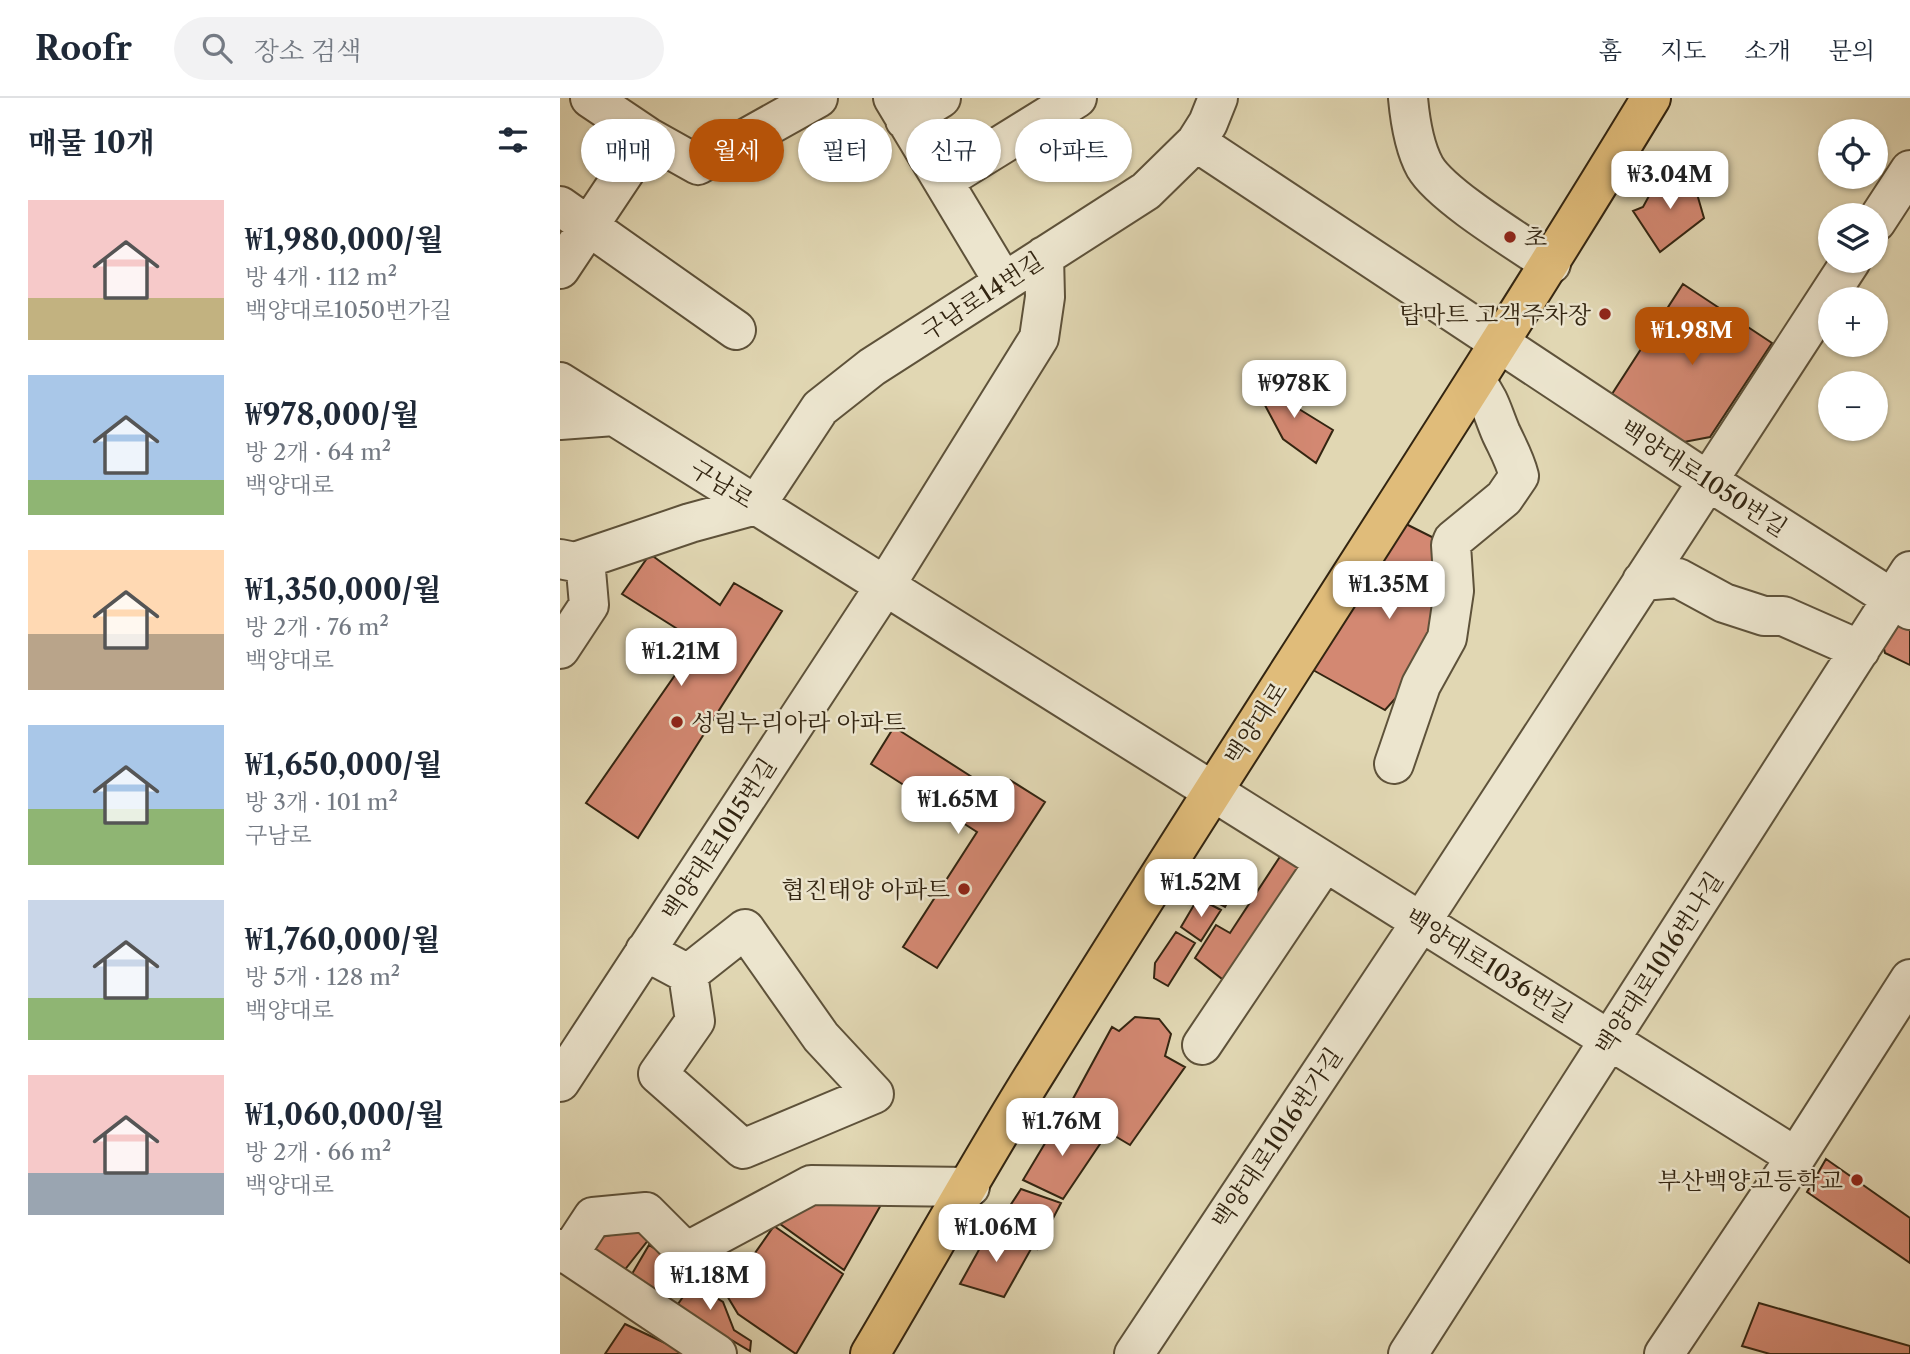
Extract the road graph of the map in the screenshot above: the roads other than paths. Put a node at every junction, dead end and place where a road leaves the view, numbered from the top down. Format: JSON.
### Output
{"nodes":[{"id":1,"x":590,"y":98,"type":"edge"},
{"id":2,"x":818,"y":98,"type":"edge"},
{"id":3,"x":941,"y":98,"type":"edge"},
{"id":4,"x":1077,"y":98,"type":"edge"},
{"id":5,"x":1218,"y":98,"type":"edge"},
{"id":6,"x":1408,"y":98,"type":"edge"},
{"id":7,"x":1651,"y":98,"type":"edge"},
{"id":8,"x":899,"y":109,"type":"edge"},
{"id":9,"x":621,"y":119,"type":"edge"},
{"id":10,"x":1196,"y":142,"type":"junction"},
{"id":11,"x":1001,"y":145,"type":"edge"},
{"id":12,"x":675,"y":152,"type":"edge"},
{"id":13,"x":1910,"y":170,"type":"edge"},
{"id":14,"x":606,"y":182,"type":"edge"},
{"id":15,"x":944,"y":182,"type":"edge"},
{"id":16,"x":1888,"y":204,"type":"edge"},
{"id":17,"x":575,"y":216,"type":"edge"},
{"id":18,"x":1044,"y":256,"type":"junction"},
{"id":19,"x":1550,"y":264,"type":"junction"},
{"id":20,"x":560,"y":269,"type":"edge"},
{"id":21,"x":1843,"y":273,"type":"edge"},
{"id":22,"x":1003,"y":281,"type":"junction"},
{"id":23,"x":736,"y":330,"type":"dead end"},
{"id":24,"x":1500,"y":345,"type":"junction"},
{"id":25,"x":560,"y":382,"type":"edge"},
{"id":26,"x":1476,"y":382,"type":"junction"},
{"id":27,"x":614,"y":416,"type":"junction"},
{"id":28,"x":560,"y":420,"type":"edge"},
{"id":29,"x":1707,"y":481,"type":"junction"},
{"id":30,"x":756,"y":505,"type":"junction"},
{"id":31,"x":572,"y":559,"type":"edge"},
{"id":32,"x":1642,"y":581,"type":"junction"},
{"id":33,"x":885,"y":586,"type":"junction"},
{"id":34,"x":1904,"y":593,"type":"edge"},
{"id":35,"x":560,"y":649,"type":"edge"},
{"id":36,"x":1860,"y":650,"type":"junction"},
{"id":37,"x":1394,"y":764,"type":"dead end"},
{"id":38,"x":1202,"y":784,"type":"junction"},
{"id":39,"x":1325,"y":862,"type":"junction"},
{"id":40,"x":1421,"y":922,"type":"junction"},
{"id":41,"x":645,"y":951,"type":"junction"},
{"id":42,"x":688,"y":974,"type":"junction"},
{"id":43,"x":1910,"y":979,"type":"edge"},
{"id":44,"x":1609,"y":1040,"type":"junction"},
{"id":45,"x":1202,"y":1045,"type":"dead end"},
{"id":46,"x":560,"y":1083,"type":"edge"},
{"id":47,"x":1796,"y":1157,"type":"junction"},
{"id":48,"x":970,"y":1187,"type":"junction"},
{"id":49,"x":564,"y":1252,"type":"edge"},
{"id":50,"x":717,"y":1354,"type":"edge"},
{"id":51,"x":870,"y":1354,"type":"edge"},
{"id":52,"x":1134,"y":1354,"type":"edge"},
{"id":53,"x":1408,"y":1354,"type":"edge"},
{"id":54,"x":1664,"y":1354,"type":"edge"}],
"edges":[{"from":1,"to":9,"type":"street"},
{"from":2,"to":12,"type":"street"},
{"from":3,"to":8,"type":"street"},
{"from":4,"to":11,"type":"street"},
{"from":5,"to":10,"type":"street","name":"구남로14번길"},
{"from":6,"to":19,"type":"street"},
{"from":7,"to":19,"type":"main road","name":"백양대로"},
{"from":10,"to":18,"type":"street","name":"구남로14번길"},
{"from":10,"to":24,"type":"street","name":"백양대로1050번길"},
{"from":13,"to":16,"type":"street"},
{"from":14,"to":17,"type":"street"},
{"from":15,"to":22,"type":"street"},
{"from":17,"to":20,"type":"street"},
{"from":17,"to":23,"type":"street"},
{"from":18,"to":22,"type":"street","name":"구남로14번길"},
{"from":18,"to":33,"type":"street"},
{"from":19,"to":24,"type":"main road","name":"백양대로"},
{"from":21,"to":29,"type":"street","name":"백양대로1016번가길"},
{"from":22,"to":30,"type":"street","name":"구남로14번길"},
{"from":24,"to":26,"type":"main road","name":"백양대로"},
{"from":24,"to":29,"type":"street","name":"백양대로1050번길"},
{"from":25,"to":27,"type":"street","name":"구남로"},
{"from":26,"to":37,"type":"street"},
{"from":26,"to":38,"type":"main road","name":"백양대로"},
{"from":27,"to":28,"type":"street"},
{"from":27,"to":30,"type":"street","name":"구남로"},
{"from":29,"to":32,"type":"street","name":"백양대로1016번가길"},
{"from":29,"to":34,"type":"street","name":"백양대로1050번길"},
{"from":30,"to":31,"type":"street"},
{"from":30,"to":33,"type":"street","name":"구남로"},
{"from":31,"to":35,"type":"street"},
{"from":32,"to":36,"type":"street"},
{"from":32,"to":40,"type":"street","name":"백양대로1016번가길"},
{"from":33,"to":38,"type":"street","name":"구남로"},
{"from":33,"to":41,"type":"street","name":"백양대로1015번길"},
{"from":34,"to":36,"type":"street","name":"백양대로1016번나길"},
{"from":36,"to":44,"type":"street","name":"백양대로1016번나길"},
{"from":38,"to":39,"type":"street","name":"백양대로1036번길"},
{"from":38,"to":48,"type":"main road","name":"백양대로"},
{"from":39,"to":40,"type":"street","name":"백양대로1036번길"},
{"from":39,"to":45,"type":"street"},
{"from":40,"to":44,"type":"street","name":"백양대로1036번길"},
{"from":40,"to":52,"type":"street","name":"백양대로1016번가길"},
{"from":41,"to":42,"type":"street"},
{"from":41,"to":46,"type":"street","name":"백양대로1015번길"},
{"from":42,"to":42,"type":"street"},
{"from":43,"to":47,"type":"street"},
{"from":44,"to":47,"type":"street","name":"백양대로1036번길"},
{"from":44,"to":53,"type":"street","name":"백양대로1016번나길"},
{"from":47,"to":54,"type":"street"},
{"from":48,"to":49,"type":"street"},
{"from":48,"to":51,"type":"main road","name":"백양대로"},
{"from":49,"to":50,"type":"street"}]}
